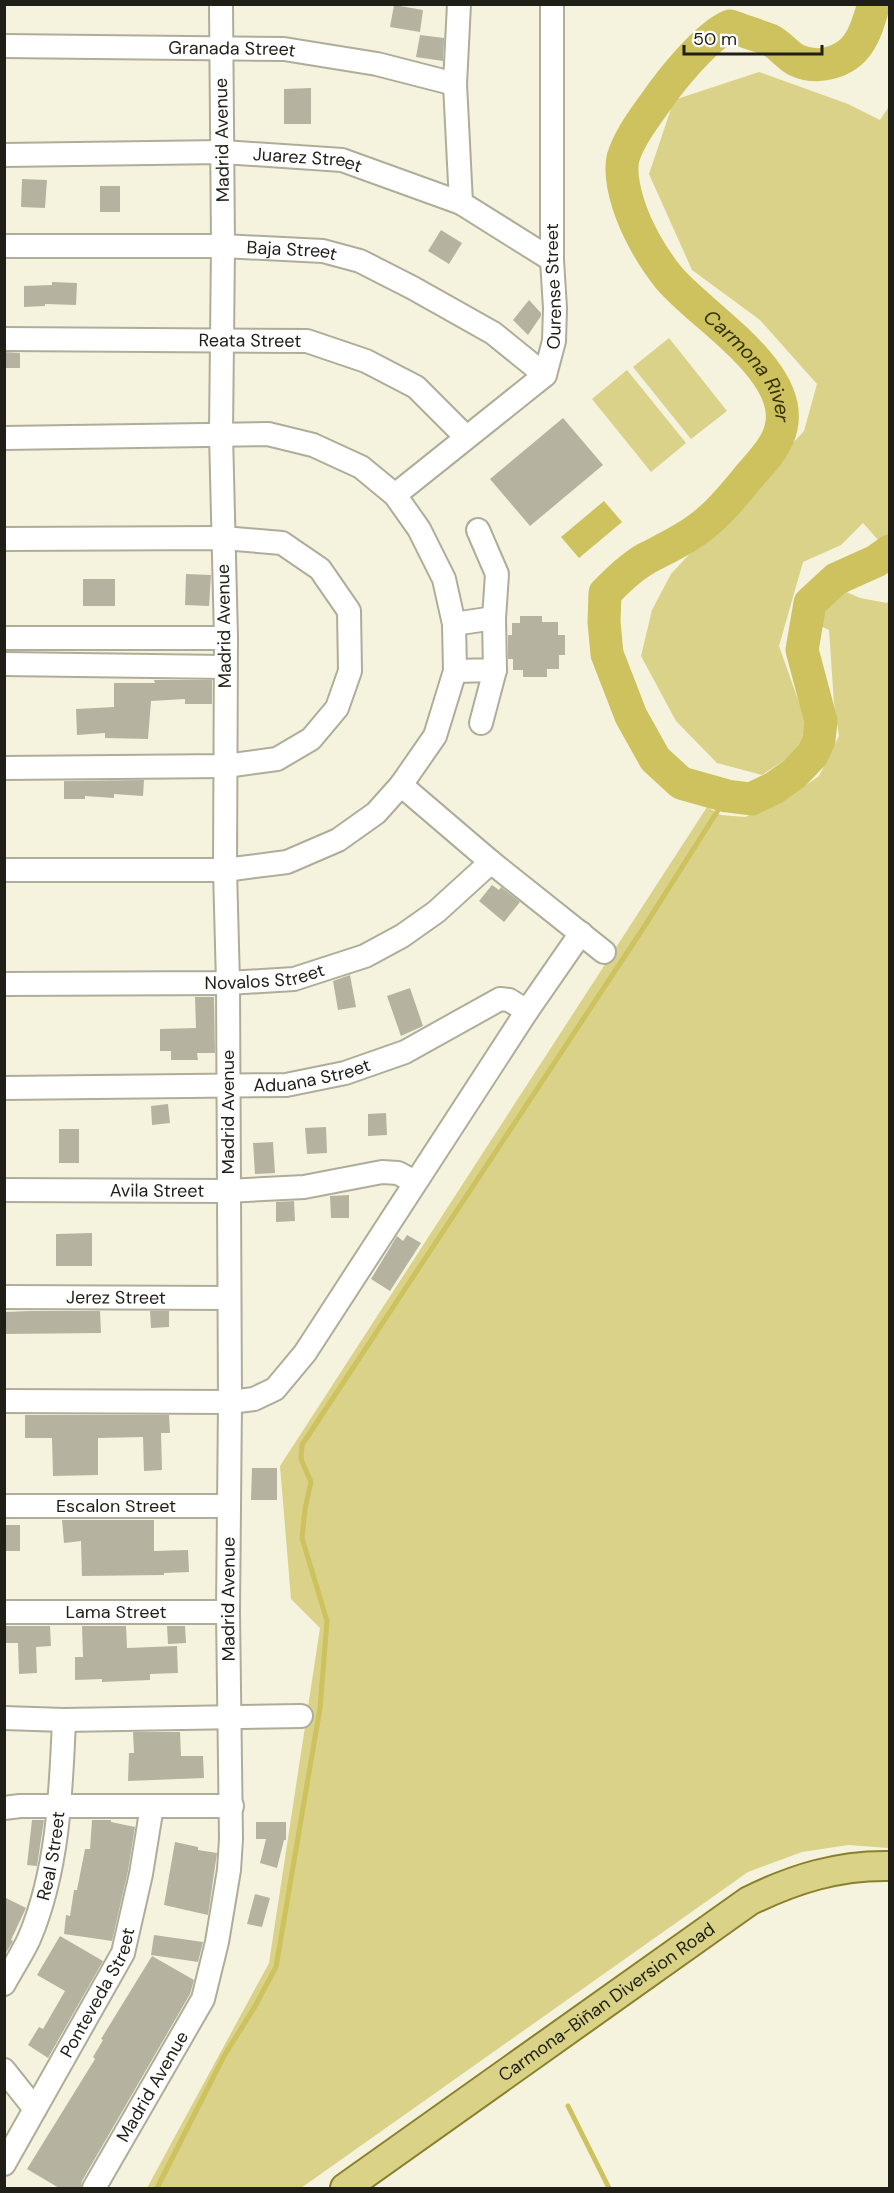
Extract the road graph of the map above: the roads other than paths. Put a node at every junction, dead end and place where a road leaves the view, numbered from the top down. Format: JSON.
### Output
{"nodes":[{"id":1,"x":221,"y":4,"type":"edge"},
{"id":2,"x":459,"y":4,"type":"edge"},
{"id":3,"x":552,"y":4,"type":"edge"},
{"id":4,"x":4,"y":46,"type":"edge"},
{"id":5,"x":220,"y":49,"type":"junction"},
{"id":6,"x":455,"y":84,"type":"junction"},
{"id":7,"x":223,"y":152,"type":"junction"},
{"id":8,"x":4,"y":155,"type":"edge"},
{"id":9,"x":461,"y":202,"type":"junction"},
{"id":10,"x":4,"y":246,"type":"edge"},
{"id":11,"x":224,"y":246,"type":"junction"},
{"id":12,"x":552,"y":260,"type":"junction"},
{"id":13,"x":4,"y":339,"type":"edge"},
{"id":14,"x":222,"y":340,"type":"junction"},
{"id":15,"x":545,"y":375,"type":"junction"},
{"id":16,"x":221,"y":434,"type":"junction"},
{"id":17,"x":466,"y":437,"type":"junction"},
{"id":18,"x":4,"y":438,"type":"edge"},
{"id":19,"x":395,"y":495,"type":"junction"},
{"id":20,"x":478,"y":530,"type":"dead end"},
{"id":21,"x":223,"y":538,"type":"junction"},
{"id":22,"x":4,"y":539,"type":"edge"},
{"id":23,"x":494,"y":618,"type":"junction"},
{"id":24,"x":454,"y":624,"type":"junction"},
{"id":25,"x":4,"y":638,"type":"edge"},
{"id":26,"x":226,"y":638,"type":"junction"},
{"id":27,"x":4,"y":664,"type":"edge"},
{"id":28,"x":225,"y":667,"type":"junction"},
{"id":29,"x":495,"y":670,"type":"junction"},
{"id":30,"x":455,"y":671,"type":"junction"},
{"id":31,"x":480,"y":723,"type":"dead end"},
{"id":32,"x":226,"y":766,"type":"junction"},
{"id":33,"x":4,"y":768,"type":"edge"},
{"id":34,"x":401,"y":785,"type":"junction"},
{"id":35,"x":491,"y":862,"type":"junction"},
{"id":36,"x":4,"y":870,"type":"edge"},
{"id":37,"x":225,"y":870,"type":"junction"},
{"id":38,"x":581,"y":933,"type":"junction"},
{"id":39,"x":604,"y":952,"type":"dead end"},
{"id":40,"x":228,"y":983,"type":"junction"},
{"id":41,"x":4,"y":984,"type":"edge"},
{"id":42,"x":526,"y":1011,"type":"junction"},
{"id":43,"x":228,"y":1087,"type":"junction"},
{"id":44,"x":4,"y":1088,"type":"edge"},
{"id":45,"x":415,"y":1182,"type":"junction"},
{"id":46,"x":4,"y":1190,"type":"edge"},
{"id":47,"x":227,"y":1191,"type":"junction"},
{"id":48,"x":4,"y":1297,"type":"edge"},
{"id":49,"x":229,"y":1298,"type":"junction"},
{"id":50,"x":4,"y":1401,"type":"edge"},
{"id":51,"x":230,"y":1401,"type":"junction"},
{"id":52,"x":4,"y":1506,"type":"edge"},
{"id":53,"x":229,"y":1506,"type":"junction"},
{"id":54,"x":4,"y":1612,"type":"edge"},
{"id":55,"x":228,"y":1612,"type":"junction"},
{"id":56,"x":301,"y":1716,"type":"dead end"},
{"id":57,"x":231,"y":1717,"type":"junction"},
{"id":58,"x":4,"y":1718,"type":"edge"},
{"id":59,"x":64,"y":1720,"type":"junction"},
{"id":60,"x":152,"y":1806,"type":"junction"},
{"id":61,"x":232,"y":1806,"type":"junction"},
{"id":62,"x":60,"y":1807,"type":"junction"},
{"id":63,"x":4,"y":1808,"type":"edge"},
{"id":64,"x":890,"y":1866,"type":"edge"},
{"id":65,"x":4,"y":1984,"type":"edge"},
{"id":66,"x":4,"y":2070,"type":"edge"},
{"id":67,"x":35,"y":2109,"type":"junction"},
{"id":68,"x":4,"y":2164,"type":"edge"},
{"id":69,"x":94,"y":2188,"type":"edge"},
{"id":70,"x":345,"y":2188,"type":"edge"}],
"edges":[{"from":1,"to":5,"type":"street","name":"Madrid Avenue"},
{"from":2,"to":6,"type":"street"},
{"from":3,"to":12,"type":"street","name":"Ourense Street"},
{"from":4,"to":5,"type":"street","name":"Granada Street"},
{"from":5,"to":6,"type":"street","name":"Granada Street"},
{"from":5,"to":7,"type":"street","name":"Madrid Avenue"},
{"from":6,"to":9,"type":"street"},
{"from":7,"to":8,"type":"street","name":"Juarez Street"},
{"from":7,"to":9,"type":"street","name":"Juarez Street"},
{"from":7,"to":11,"type":"street","name":"Madrid Avenue"},
{"from":9,"to":12,"type":"street","name":"Juarez Street"},
{"from":10,"to":11,"type":"street","name":"Baja Street"},
{"from":11,"to":14,"type":"street","name":"Madrid Avenue"},
{"from":11,"to":15,"type":"street","name":"Baja Street"},
{"from":12,"to":15,"type":"street","name":"Ourense Street"},
{"from":13,"to":14,"type":"street","name":"Reata Street"},
{"from":14,"to":16,"type":"street","name":"Madrid Avenue"},
{"from":14,"to":17,"type":"street","name":"Reata Street"},
{"from":15,"to":17,"type":"street","name":"Ourense Street"},
{"from":16,"to":18,"type":"street"},
{"from":16,"to":19,"type":"street"},
{"from":16,"to":21,"type":"street","name":"Madrid Avenue"},
{"from":17,"to":19,"type":"street","name":"Ourense Street"},
{"from":19,"to":24,"type":"street"},
{"from":20,"to":23,"type":"street"},
{"from":21,"to":22,"type":"street"},
{"from":21,"to":26,"type":"street","name":"Madrid Avenue"},
{"from":21,"to":32,"type":"street"},
{"from":23,"to":24,"type":"street"},
{"from":23,"to":29,"type":"street"},
{"from":24,"to":30,"type":"street"},
{"from":25,"to":26,"type":"street"},
{"from":26,"to":28,"type":"street","name":"Madrid Avenue"},
{"from":27,"to":28,"type":"street"},
{"from":28,"to":32,"type":"street","name":"Madrid Avenue"},
{"from":29,"to":30,"type":"street"},
{"from":29,"to":31,"type":"street"},
{"from":30,"to":34,"type":"street"},
{"from":32,"to":33,"type":"street"},
{"from":32,"to":37,"type":"street","name":"Madrid Avenue"},
{"from":34,"to":35,"type":"street"},
{"from":34,"to":37,"type":"street"},
{"from":35,"to":38,"type":"street"},
{"from":35,"to":40,"type":"street","name":"Novalos Street"},
{"from":36,"to":37,"type":"street"},
{"from":37,"to":40,"type":"street","name":"Madrid Avenue"},
{"from":38,"to":39,"type":"street"},
{"from":38,"to":42,"type":"street"},
{"from":40,"to":41,"type":"street","name":"Novalos Street"},
{"from":40,"to":43,"type":"street","name":"Madrid Avenue"},
{"from":42,"to":43,"type":"street","name":"Aduana Street"},
{"from":42,"to":45,"type":"street"},
{"from":43,"to":44,"type":"street","name":"Aduana Street"},
{"from":43,"to":47,"type":"street","name":"Madrid Avenue"},
{"from":45,"to":47,"type":"street","name":"Avila Street"},
{"from":45,"to":51,"type":"street"},
{"from":46,"to":47,"type":"street","name":"Avila Street"},
{"from":47,"to":49,"type":"street","name":"Madrid Avenue"},
{"from":48,"to":49,"type":"street","name":"Jerez Street"},
{"from":49,"to":51,"type":"street","name":"Madrid Avenue"},
{"from":50,"to":51,"type":"street"},
{"from":51,"to":53,"type":"street","name":"Madrid Avenue"},
{"from":52,"to":53,"type":"street","name":"Escalon Street"},
{"from":53,"to":55,"type":"street","name":"Madrid Avenue"},
{"from":54,"to":55,"type":"street","name":"Lama Street"},
{"from":55,"to":57,"type":"street","name":"Madrid Avenue"},
{"from":56,"to":57,"type":"street"},
{"from":57,"to":59,"type":"street"},
{"from":57,"to":61,"type":"street","name":"Madrid Avenue"},
{"from":58,"to":59,"type":"street"},
{"from":59,"to":62,"type":"street","name":"Real Street"},
{"from":60,"to":61,"type":"street"},
{"from":60,"to":62,"type":"street"},
{"from":60,"to":67,"type":"street","name":"Ponteveda Street"},
{"from":61,"to":69,"type":"street","name":"Madrid Avenue"},
{"from":62,"to":63,"type":"street"},
{"from":62,"to":65,"type":"street","name":"Real Street"},
{"from":64,"to":70,"type":"main road","name":"Carmona-Biñan Diversion Road"},
{"from":66,"to":67,"type":"street"},
{"from":67,"to":68,"type":"street","name":"Ponteveda Street"}]}
